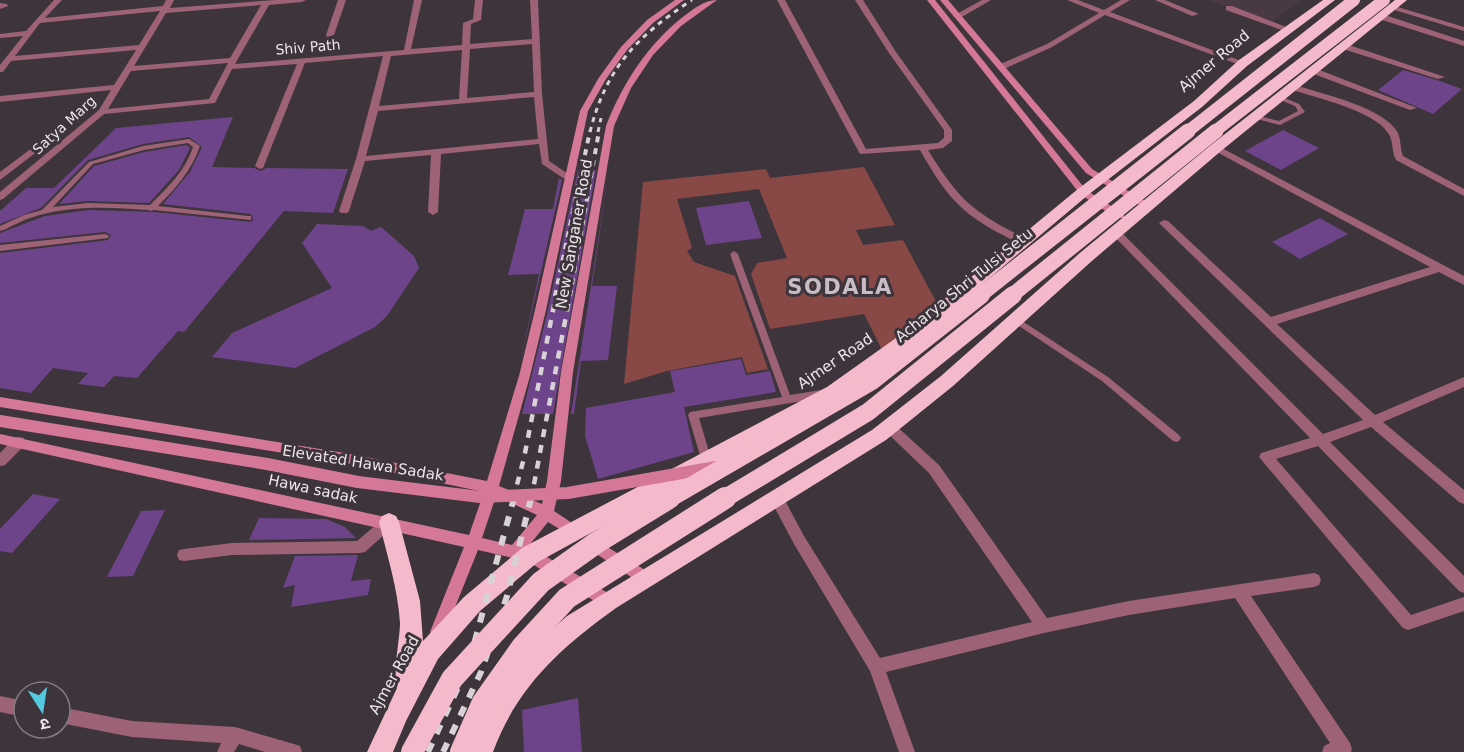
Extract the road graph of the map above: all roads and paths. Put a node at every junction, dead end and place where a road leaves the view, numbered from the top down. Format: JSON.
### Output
{"nodes":[{"id":1,"x":58,"y":0,"type":"edge"},
{"id":2,"x":293,"y":0,"type":"edge"},
{"id":3,"x":302,"y":0,"type":"edge"},
{"id":4,"x":342,"y":0,"type":"edge"},
{"id":5,"x":418,"y":0,"type":"edge"},
{"id":6,"x":479,"y":0,"type":"edge"},
{"id":7,"x":534,"y":0,"type":"edge"},
{"id":8,"x":680,"y":0,"type":"edge"},
{"id":9,"x":713,"y":0,"type":"edge"},
{"id":10,"x":781,"y":0,"type":"edge"},
{"id":11,"x":860,"y":0,"type":"edge"},
{"id":12,"x":931,"y":0,"type":"edge"},
{"id":13,"x":944,"y":0,"type":"edge"},
{"id":14,"x":987,"y":0,"type":"edge"},
{"id":15,"x":1071,"y":0,"type":"edge"},
{"id":16,"x":1126,"y":0,"type":"edge"},
{"id":17,"x":1159,"y":0,"type":"edge"},
{"id":18,"x":1330,"y":0,"type":"edge"},
{"id":19,"x":1354,"y":0,"type":"edge"},
{"id":20,"x":266,"y":3,"type":"junction"},
{"id":21,"x":167,"y":6,"type":"edge"},
{"id":22,"x":1390,"y":6,"type":"edge"},
{"id":23,"x":1229,"y":8,"type":"dead end"},
{"id":24,"x":1104,"y":12,"type":"junction"},
{"id":25,"x":1196,"y":14,"type":"dead end"},
{"id":26,"x":957,"y":16,"type":"junction"},
{"id":27,"x":38,"y":21,"type":"junction"},
{"id":28,"x":1464,"y":28,"type":"edge"},
{"id":29,"x":1290,"y":30,"type":"junction"},
{"id":30,"x":29,"y":33,"type":"junction"},
{"id":31,"x":330,"y":35,"type":"dead end"},
{"id":32,"x":0,"y":36,"type":"edge"},
{"id":33,"x":537,"y":41,"type":"junction"},
{"id":34,"x":1464,"y":44,"type":"edge"},
{"id":35,"x":143,"y":47,"type":"junction"},
{"id":36,"x":465,"y":47,"type":"junction"},
{"id":37,"x":1346,"y":47,"type":"junction"},
{"id":38,"x":407,"y":52,"type":"junction"},
{"id":39,"x":387,"y":54,"type":"junction"},
{"id":40,"x":8,"y":59,"type":"junction"},
{"id":41,"x":302,"y":61,"type":"junction"},
{"id":42,"x":1243,"y":63,"type":"junction"},
{"id":43,"x":231,"y":64,"type":"junction"},
{"id":44,"x":1001,"y":67,"type":"junction"},
{"id":45,"x":129,"y":69,"type":"junction"},
{"id":46,"x":0,"y":70,"type":"edge"},
{"id":47,"x":1314,"y":71,"type":"junction"},
{"id":48,"x":1441,"y":77,"type":"dead end"},
{"id":49,"x":118,"y":87,"type":"junction"},
{"id":50,"x":1286,"y":93,"type":"junction"},
{"id":51,"x":538,"y":94,"type":"junction"},
{"id":52,"x":0,"y":99,"type":"edge"},
{"id":53,"x":463,"y":102,"type":"junction"},
{"id":54,"x":1413,"y":108,"type":"dead end"},
{"id":55,"x":374,"y":109,"type":"junction"},
{"id":56,"x":102,"y":112,"type":"junction"},
{"id":57,"x":1255,"y":117,"type":"junction"},
{"id":58,"x":52,"y":136,"type":"dead end"},
{"id":59,"x":543,"y":141,"type":"junction"},
{"id":60,"x":923,"y":148,"type":"junction"},
{"id":61,"x":1216,"y":148,"type":"junction"},
{"id":62,"x":436,"y":153,"type":"junction"},
{"id":63,"x":361,"y":159,"type":"junction"},
{"id":64,"x":260,"y":166,"type":"dead end"},
{"id":65,"x":0,"y":177,"type":"edge"},
{"id":66,"x":569,"y":178,"type":"junction"},
{"id":67,"x":1100,"y":179,"type":"junction"},
{"id":68,"x":1083,"y":192,"type":"junction"},
{"id":69,"x":1464,"y":192,"type":"edge"},
{"id":70,"x":0,"y":197,"type":"edge"},
{"id":71,"x":1147,"y":206,"type":"junction"},
{"id":72,"x":150,"y":209,"type":"junction"},
{"id":73,"x":46,"y":210,"type":"junction"},
{"id":74,"x":344,"y":210,"type":"dead end"},
{"id":75,"x":433,"y":212,"type":"dead end"},
{"id":76,"x":248,"y":218,"type":"dead end"},
{"id":77,"x":1164,"y":223,"type":"dead end"},
{"id":78,"x":1122,"y":227,"type":"junction"},
{"id":79,"x":0,"y":229,"type":"edge"},
{"id":80,"x":105,"y":236,"type":"dead end"},
{"id":81,"x":1024,"y":243,"type":"junction"},
{"id":82,"x":0,"y":248,"type":"edge"},
{"id":83,"x":734,"y":254,"type":"dead end"},
{"id":84,"x":1440,"y":268,"type":"junction"},
{"id":85,"x":1464,"y":281,"type":"edge"},
{"id":86,"x":1016,"y":320,"type":"junction"},
{"id":87,"x":1269,"y":322,"type":"junction"},
{"id":88,"x":1464,"y":382,"type":"edge"},
{"id":89,"x":833,"y":392,"type":"junction"},
{"id":90,"x":787,"y":399,"type":"junction"},
{"id":91,"x":0,"y":402,"type":"edge"},
{"id":92,"x":0,"y":421,"type":"edge"},
{"id":93,"x":1375,"y":423,"type":"junction"},
{"id":94,"x":888,"y":427,"type":"junction"},
{"id":95,"x":1176,"y":438,"type":"dead end"},
{"id":96,"x":0,"y":439,"type":"edge"},
{"id":97,"x":18,"y":442,"type":"junction"},
{"id":98,"x":1321,"y":442,"type":"junction"},
{"id":99,"x":0,"y":461,"type":"edge"},
{"id":100,"x":714,"y":464,"type":"junction"},
{"id":101,"x":491,"y":488,"type":"junction"},
{"id":102,"x":776,"y":497,"type":"junction"},
{"id":103,"x":1464,"y":498,"type":"edge"},
{"id":104,"x":548,"y":513,"type":"junction"},
{"id":105,"x":389,"y":522,"type":"junction"},
{"id":106,"x":572,"y":531,"type":"junction"},
{"id":107,"x":475,"y":542,"type":"junction"},
{"id":108,"x":522,"y":553,"type":"junction"},
{"id":109,"x":184,"y":555,"type":"dead end"},
{"id":110,"x":645,"y":578,"type":"junction"},
{"id":111,"x":1314,"y":580,"type":"dead end"},
{"id":112,"x":1464,"y":586,"type":"edge"},
{"id":113,"x":1239,"y":591,"type":"junction"},
{"id":114,"x":608,"y":601,"type":"junction"},
{"id":115,"x":1464,"y":604,"type":"edge"},
{"id":116,"x":1044,"y":626,"type":"junction"},
{"id":117,"x":430,"y":651,"type":"junction"},
{"id":118,"x":876,"y":667,"type":"junction"},
{"id":119,"x":397,"y":712,"type":"junction"},
{"id":120,"x":72,"y":717,"type":"edge"},
{"id":121,"x":235,"y":735,"type":"junction"},
{"id":122,"x":225,"y":752,"type":"edge"},
{"id":123,"x":294,"y":752,"type":"edge"},
{"id":124,"x":380,"y":752,"type":"edge"},
{"id":125,"x":412,"y":752,"type":"edge"},
{"id":126,"x":461,"y":752,"type":"edge"},
{"id":127,"x":480,"y":752,"type":"edge"},
{"id":128,"x":907,"y":752,"type":"edge"},
{"id":129,"x":1330,"y":752,"type":"edge"}],
"edges":[{"from":1,"to":27,"type":"street"},
{"from":2,"to":3,"type":"street"},
{"from":2,"to":20,"type":"street"},
{"from":4,"to":31,"type":"street"},
{"from":5,"to":38,"type":"street"},
{"from":6,"to":36,"type":"street"},
{"from":7,"to":33,"type":"street"},
{"from":8,"to":66,"type":"main road","name":"New Sanganer Road"},
{"from":9,"to":104,"type":"main road","name":"New Sanganer Road"},
{"from":10,"to":60,"type":"street"},
{"from":11,"to":60,"type":"street"},
{"from":12,"to":68,"type":"main road"},
{"from":13,"to":26,"type":"main road"},
{"from":14,"to":26,"type":"street"},
{"from":15,"to":24,"type":"street"},
{"from":16,"to":24,"type":"street"},
{"from":17,"to":25,"type":"street"},
{"from":18,"to":29,"type":"highway","name":"Ajmer Road"},
{"from":19,"to":100,"type":"highway","name":"Acharya Shri Tulsi Setu","bridge":true},
{"from":20,"to":21,"type":"street"},
{"from":20,"to":43,"type":"street"},
{"from":21,"to":27,"type":"street"},
{"from":21,"to":35,"type":"street","name":"Satya Marg"},
{"from":22,"to":28,"type":"street"},
{"from":22,"to":34,"type":"street"},
{"from":22,"to":37,"type":"highway"},
{"from":22,"to":126,"type":"highway","bridge":true},
{"from":23,"to":29,"type":"street"},
{"from":24,"to":42,"type":"street"},
{"from":24,"to":44,"type":"street"},
{"from":26,"to":44,"type":"main road"},
{"from":27,"to":30,"type":"street"},
{"from":29,"to":42,"type":"highway","name":"Ajmer Road"},
{"from":30,"to":32,"type":"street"},
{"from":30,"to":40,"type":"street"},
{"from":33,"to":36,"type":"street","name":"Shiv Path"},
{"from":33,"to":51,"type":"street"},
{"from":35,"to":40,"type":"street"},
{"from":35,"to":45,"type":"street","name":"Satya Marg"},
{"from":36,"to":38,"type":"street","name":"Shiv Path"},
{"from":36,"to":53,"type":"street"},
{"from":37,"to":47,"type":"highway"},
{"from":37,"to":48,"type":"street"},
{"from":38,"to":39,"type":"street","name":"Shiv Path"},
{"from":39,"to":41,"type":"street","name":"Shiv Path"},
{"from":39,"to":55,"type":"street"},
{"from":40,"to":46,"type":"street"},
{"from":41,"to":43,"type":"street","name":"Shiv Path"},
{"from":41,"to":64,"type":"street"},
{"from":42,"to":67,"type":"highway","name":"Ajmer Road"},
{"from":43,"to":45,"type":"street","name":"Shiv Path"},
{"from":43,"to":56,"type":"street"},
{"from":44,"to":67,"type":"main road"},
{"from":45,"to":49,"type":"street","name":"Satya Marg"},
{"from":47,"to":50,"type":"highway"},
{"from":47,"to":54,"type":"street"},
{"from":49,"to":52,"type":"street"},
{"from":49,"to":56,"type":"street","name":"Satya Marg"},
{"from":50,"to":57,"type":"highway"},
{"from":50,"to":57,"type":"lane"},
{"from":50,"to":69,"type":"street"},
{"from":51,"to":53,"type":"street"},
{"from":51,"to":59,"type":"street"},
{"from":53,"to":55,"type":"street"},
{"from":55,"to":63,"type":"street"},
{"from":56,"to":70,"type":"street","name":"Satya Marg"},
{"from":57,"to":61,"type":"highway"},
{"from":58,"to":65,"type":"street"},
{"from":59,"to":62,"type":"street"},
{"from":59,"to":66,"type":"street"},
{"from":60,"to":81,"type":"street"},
{"from":61,"to":71,"type":"highway"},
{"from":61,"to":84,"type":"street"},
{"from":62,"to":63,"type":"street"},
{"from":62,"to":75,"type":"street"},
{"from":63,"to":74,"type":"street"},
{"from":66,"to":101,"type":"main road","name":"New Sanganer Road"},
{"from":67,"to":68,"type":"highway","name":"Ajmer Road"},
{"from":67,"to":71,"type":"main road"},
{"from":68,"to":78,"type":"main road"},
{"from":68,"to":81,"type":"highway","name":"Ajmer Road"},
{"from":71,"to":78,"type":"highway"},
{"from":72,"to":73,"type":"lane"},
{"from":72,"to":73,"type":"lane"},
{"from":72,"to":76,"type":"lane"},
{"from":73,"to":79,"type":"lane"},
{"from":77,"to":87,"type":"street"},
{"from":78,"to":86,"type":"highway"},
{"from":78,"to":98,"type":"street"},
{"from":80,"to":82,"type":"lane"},
{"from":81,"to":89,"type":"highway","name":"Ajmer Road"},
{"from":83,"to":90,"type":"lane"},
{"from":84,"to":85,"type":"street"},
{"from":84,"to":87,"type":"street"},
{"from":86,"to":94,"type":"highway"},
{"from":86,"to":95,"type":"lane"},
{"from":87,"to":93,"type":"street"},
{"from":88,"to":93,"type":"street"},
{"from":89,"to":90,"type":"lane"},
{"from":89,"to":100,"type":"highway","name":"Ajmer Road"},
{"from":90,"to":100,"type":"lane"},
{"from":91,"to":101,"type":"main road"},
{"from":92,"to":100,"type":"main road","name":"Elevated Hawa Sadak","bridge":true},
{"from":93,"to":98,"type":"street"},
{"from":93,"to":103,"type":"street"},
{"from":94,"to":102,"type":"highway"},
{"from":94,"to":116,"type":"street"},
{"from":96,"to":97,"type":"main road","name":"Hawa sadak"},
{"from":97,"to":99,"type":"street"},
{"from":97,"to":105,"type":"main road","name":"Hawa sadak"},
{"from":98,"to":112,"type":"street"},
{"from":98,"to":115,"type":"street"},
{"from":100,"to":106,"type":"highway","name":"Ajmer Road"},
{"from":100,"to":125,"type":"highway","name":"Acharya Shri Tulsi Setu","bridge":true},
{"from":101,"to":104,"type":"main road"},
{"from":101,"to":107,"type":"main road","name":"New Sanganer Road"},
{"from":102,"to":110,"type":"highway"},
{"from":102,"to":118,"type":"street"},
{"from":104,"to":106,"type":"main road"},
{"from":104,"to":108,"type":"main road"},
{"from":105,"to":107,"type":"main road","name":"Hawa sadak"},
{"from":105,"to":109,"type":"street"},
{"from":105,"to":119,"type":"highway"},
{"from":106,"to":108,"type":"highway","name":"Ajmer Road"},
{"from":106,"to":110,"type":"main road"},
{"from":107,"to":108,"type":"main road","name":"Hawa sadak"},
{"from":107,"to":117,"type":"main road","name":"New Sanganer Road"},
{"from":108,"to":114,"type":"main road","name":"Hawa sadak"},
{"from":108,"to":117,"type":"highway","name":"Ajmer Road"},
{"from":110,"to":114,"type":"highway"},
{"from":111,"to":113,"type":"street"},
{"from":113,"to":116,"type":"street"},
{"from":113,"to":129,"type":"street"},
{"from":114,"to":127,"type":"highway"},
{"from":116,"to":118,"type":"street"},
{"from":117,"to":119,"type":"highway","name":"Ajmer Road"},
{"from":118,"to":128,"type":"street"},
{"from":119,"to":124,"type":"highway","name":"Ajmer Road"},
{"from":120,"to":121,"type":"street"},
{"from":121,"to":122,"type":"street"},
{"from":121,"to":123,"type":"street"}]}
